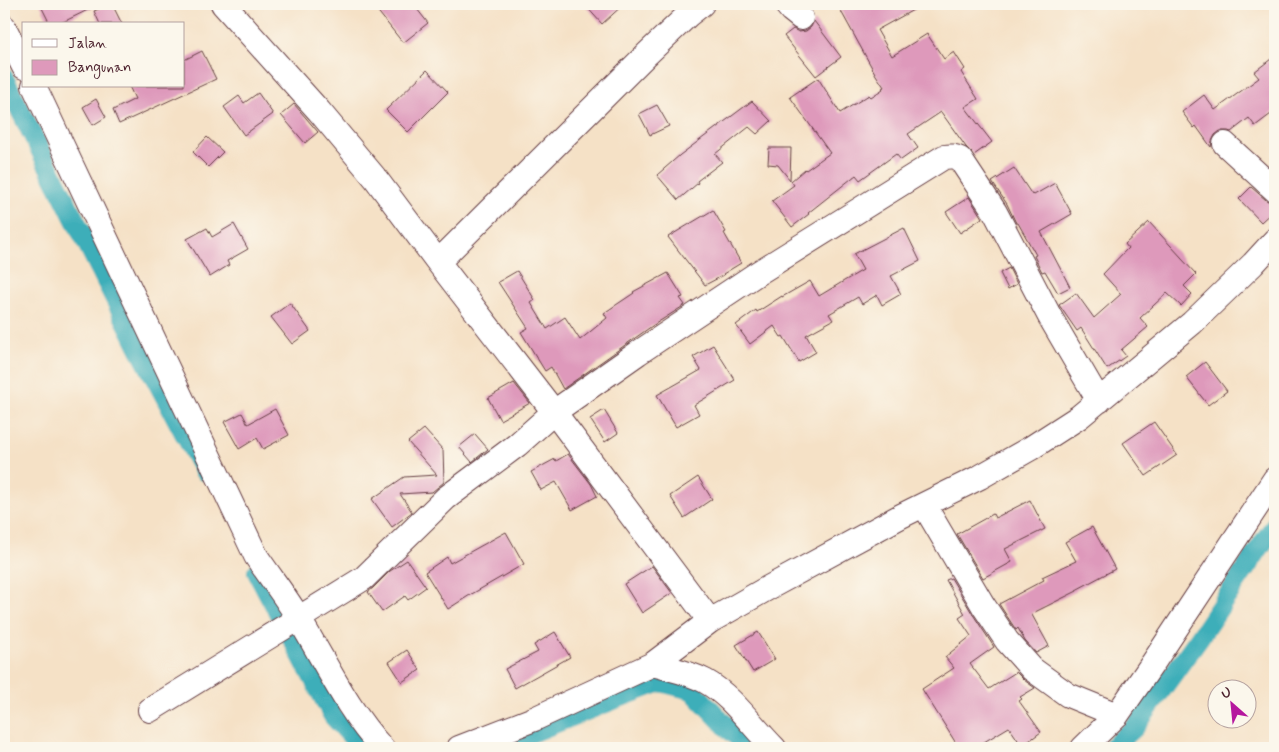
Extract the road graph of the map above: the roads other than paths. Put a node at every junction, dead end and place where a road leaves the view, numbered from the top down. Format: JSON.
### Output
{"nodes":[{"id":1,"x":222,"y":4,"type":"edge"},
{"id":2,"x":691,"y":7,"type":"edge"},
{"id":3,"x":4,"y":27,"type":"edge"},
{"id":4,"x":22,"y":63,"type":"edge"},
{"id":5,"x":35,"y":88,"type":"edge"},
{"id":6,"x":1225,"y":144,"type":"dead end"},
{"id":7,"x":1275,"y":190,"type":"edge"},
{"id":8,"x":1275,"y":240,"type":"edge"},
{"id":9,"x":438,"y":262,"type":"junction"},
{"id":10,"x":1098,"y":401,"type":"junction"},
{"id":11,"x":554,"y":412,"type":"junction"},
{"id":12,"x":1275,"y":479,"type":"edge"},
{"id":13,"x":924,"y":505,"type":"junction"},
{"id":14,"x":299,"y":618,"type":"junction"},
{"id":15,"x":710,"y":621,"type":"junction"},
{"id":16,"x":653,"y":664,"type":"junction"},
{"id":17,"x":150,"y":710,"type":"dead end"},
{"id":18,"x":1117,"y":715,"type":"junction"},
{"id":19,"x":382,"y":748,"type":"edge"},
{"id":20,"x":459,"y":748,"type":"edge"},
{"id":21,"x":774,"y":748,"type":"edge"},
{"id":22,"x":1084,"y":748,"type":"edge"}],
"edges":[{"from":1,"to":9,"type":"street"},
{"from":2,"to":9,"type":"street"},
{"from":3,"to":4,"type":"street"},
{"from":5,"to":14,"type":"street"},
{"from":6,"to":7,"type":"street"},
{"from":8,"to":10,"type":"street"},
{"from":9,"to":11,"type":"street"},
{"from":10,"to":11,"type":"street"},
{"from":10,"to":13,"type":"street"},
{"from":11,"to":14,"type":"street"},
{"from":11,"to":15,"type":"street"},
{"from":12,"to":18,"type":"street"},
{"from":13,"to":15,"type":"street"},
{"from":13,"to":18,"type":"street"},
{"from":14,"to":17,"type":"street"},
{"from":14,"to":19,"type":"street"},
{"from":15,"to":16,"type":"street"},
{"from":16,"to":20,"type":"street"},
{"from":16,"to":21,"type":"street"},
{"from":18,"to":22,"type":"street"}]}
